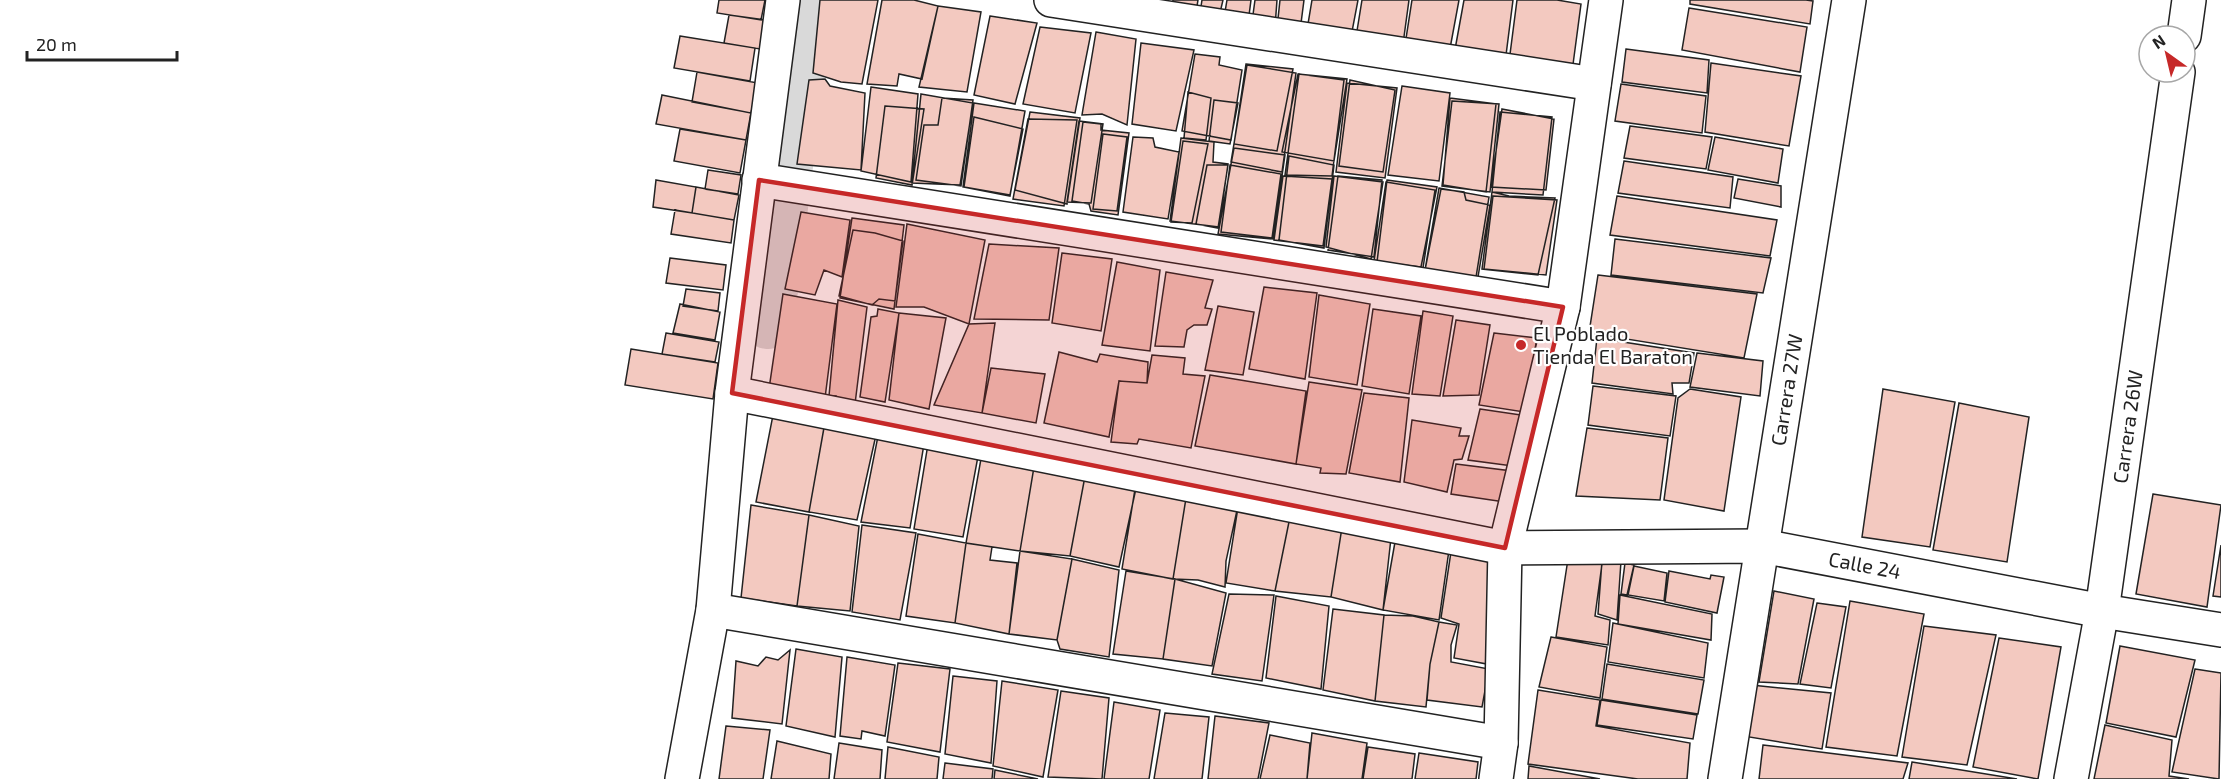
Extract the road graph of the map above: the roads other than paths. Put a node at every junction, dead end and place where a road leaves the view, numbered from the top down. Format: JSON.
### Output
{"nodes":[{"id":1,"x":783,"y":0,"type":"edge"},
{"id":2,"x":1051,"y":0,"type":"edge"},
{"id":3,"x":1606,"y":0,"type":"edge"},
{"id":4,"x":1850,"y":0,"type":"edge"},
{"id":5,"x":2189,"y":0,"type":"edge"},
{"id":6,"x":2186,"y":24,"type":"edge"},
{"id":7,"x":1594,"y":84,"type":"junction"},
{"id":8,"x":2176,"y":84,"type":"edge"},
{"id":9,"x":759,"y":180,"type":"junction"},
{"id":10,"x":1563,"y":307,"type":"junction"},
{"id":11,"x":732,"y":393,"type":"junction"},
{"id":12,"x":1762,"y":546,"type":"junction"},
{"id":13,"x":1505,"y":548,"type":"junction"},
{"id":14,"x":713,"y":610,"type":"junction"},
{"id":15,"x":2102,"y":611,"type":"junction"},
{"id":16,"x":2221,"y":630,"type":"edge"},
{"id":17,"x":1501,"y":743,"type":"junction"},
{"id":18,"x":682,"y":779,"type":"edge"},
{"id":19,"x":1497,"y":779,"type":"edge"},
{"id":20,"x":1725,"y":779,"type":"edge"},
{"id":21,"x":2072,"y":779,"type":"edge"}],
"edges":[{"from":1,"to":9,"type":"street"},
{"from":2,"to":7,"type":"street"},
{"from":3,"to":7,"type":"street"},
{"from":4,"to":12,"type":"street","name":"Carrera 27W"},
{"from":5,"to":6,"type":"street"},
{"from":7,"to":10,"type":"street"},
{"from":8,"to":15,"type":"street","name":"Carrera 26W"},
{"from":9,"to":10,"type":"street"},
{"from":9,"to":11,"type":"street"},
{"from":10,"to":13,"type":"street"},
{"from":11,"to":13,"type":"street","name":"Calle 24"},
{"from":11,"to":14,"type":"street"},
{"from":12,"to":13,"type":"street","name":"Calle 24"},
{"from":12,"to":15,"type":"street","name":"Calle 24"},
{"from":12,"to":20,"type":"street","name":"Carrera 27W"},
{"from":13,"to":17,"type":"street"},
{"from":14,"to":17,"type":"street"},
{"from":14,"to":18,"type":"street"},
{"from":15,"to":16,"type":"street","name":"Calle 24"},
{"from":15,"to":21,"type":"street","name":"Carrera 26W"},
{"from":17,"to":19,"type":"street"}]}
